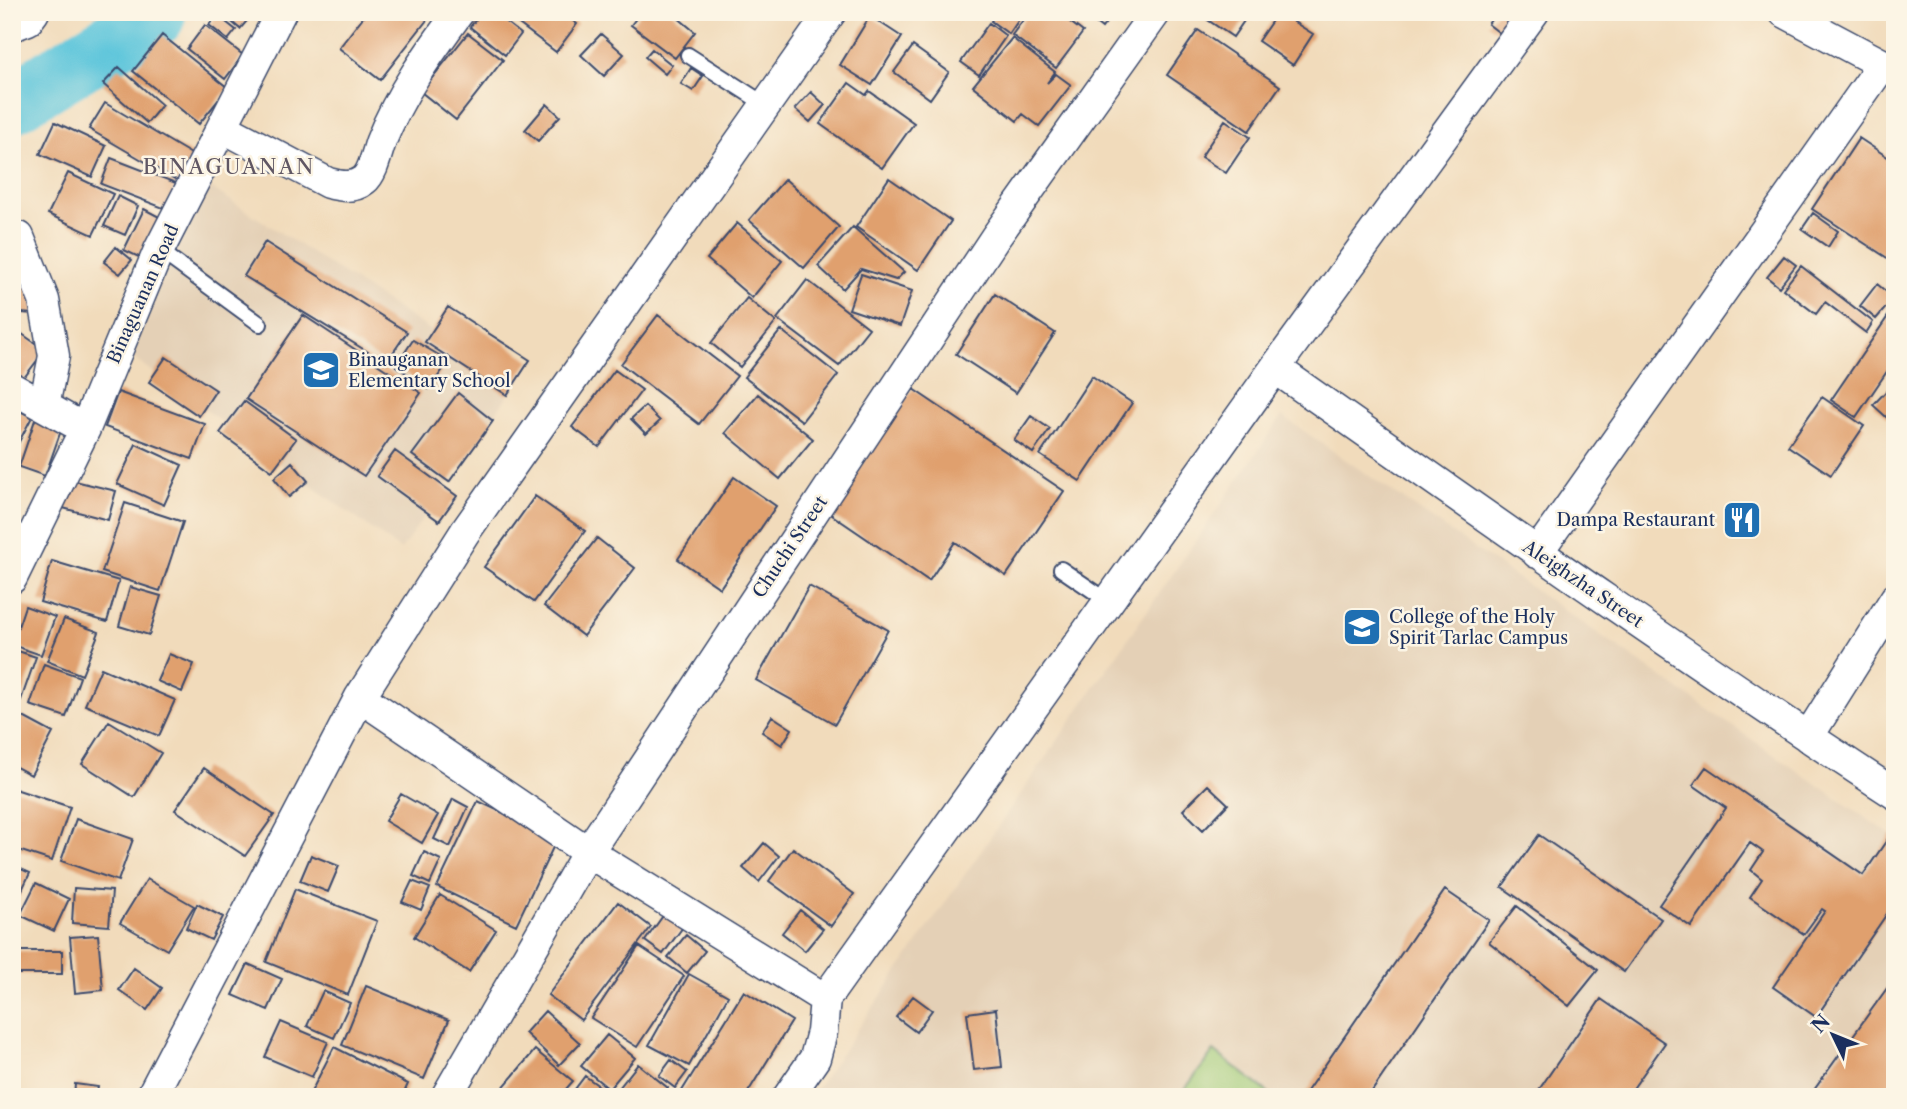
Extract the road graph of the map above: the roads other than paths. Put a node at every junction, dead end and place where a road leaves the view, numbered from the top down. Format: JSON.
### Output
{"nodes":[{"id":1,"x":281,"y":12,"type":"edge"},
{"id":2,"x":459,"y":12,"type":"edge"},
{"id":3,"x":831,"y":12,"type":"edge"},
{"id":4,"x":1156,"y":12,"type":"edge"},
{"id":5,"x":1534,"y":12,"type":"edge"},
{"id":6,"x":1784,"y":12,"type":"edge"},
{"id":7,"x":688,"y":55,"type":"dead end"},
{"id":8,"x":1889,"y":68,"type":"edge"},
{"id":9,"x":766,"y":105,"type":"junction"},
{"id":10,"x":222,"y":127,"type":"junction"},
{"id":11,"x":19,"y":237,"type":"dead end"},
{"id":12,"x":159,"y":250,"type":"junction"},
{"id":13,"x":260,"y":324,"type":"dead end"},
{"id":14,"x":1275,"y":368,"type":"junction"},
{"id":15,"x":12,"y":388,"type":"edge"},
{"id":16,"x":44,"y":406,"type":"junction"},
{"id":17,"x":85,"y":429,"type":"junction"},
{"id":18,"x":1538,"y":553,"type":"junction"},
{"id":19,"x":1060,"y":569,"type":"dead end"},
{"id":20,"x":12,"y":579,"type":"edge"},
{"id":21,"x":1895,"y":599,"type":"edge"},
{"id":22,"x":1108,"y":601,"type":"junction"},
{"id":23,"x":360,"y":697,"type":"junction"},
{"id":24,"x":1808,"y":737,"type":"junction"},
{"id":25,"x":1895,"y":794,"type":"edge"},
{"id":26,"x":587,"y":852,"type":"junction"},
{"id":27,"x":825,"y":999,"type":"junction"},
{"id":28,"x":151,"y":1097,"type":"edge"},
{"id":29,"x":446,"y":1097,"type":"edge"},
{"id":30,"x":788,"y":1097,"type":"edge"}],
"edges":[{"from":1,"to":10,"type":"street","name":"Binaguanan Road"},
{"from":2,"to":10,"type":"street"},
{"from":3,"to":9,"type":"street"},
{"from":4,"to":26,"type":"street","name":"Chuchi Street"},
{"from":5,"to":14,"type":"street"},
{"from":6,"to":8,"type":"street"},
{"from":7,"to":9,"type":"lane"},
{"from":8,"to":18,"type":"street"},
{"from":9,"to":23,"type":"street"},
{"from":10,"to":12,"type":"street","name":"Binaguanan Road"},
{"from":11,"to":16,"type":"street"},
{"from":12,"to":13,"type":"lane"},
{"from":12,"to":17,"type":"street","name":"Binaguanan Road"},
{"from":14,"to":18,"type":"street","name":"Aleighzha Street"},
{"from":14,"to":22,"type":"street"},
{"from":15,"to":16,"type":"street"},
{"from":16,"to":17,"type":"street"},
{"from":17,"to":20,"type":"street","name":"Binaguanan Road"},
{"from":18,"to":24,"type":"street","name":"Aleighzha Street"},
{"from":19,"to":22,"type":"lane"},
{"from":21,"to":24,"type":"street"},
{"from":22,"to":27,"type":"street"},
{"from":23,"to":26,"type":"street"},
{"from":23,"to":28,"type":"street"},
{"from":24,"to":25,"type":"street","name":"Aleighzha Street"},
{"from":26,"to":27,"type":"street"},
{"from":26,"to":29,"type":"street","name":"Chuchi Street"},
{"from":27,"to":30,"type":"street"}]}
